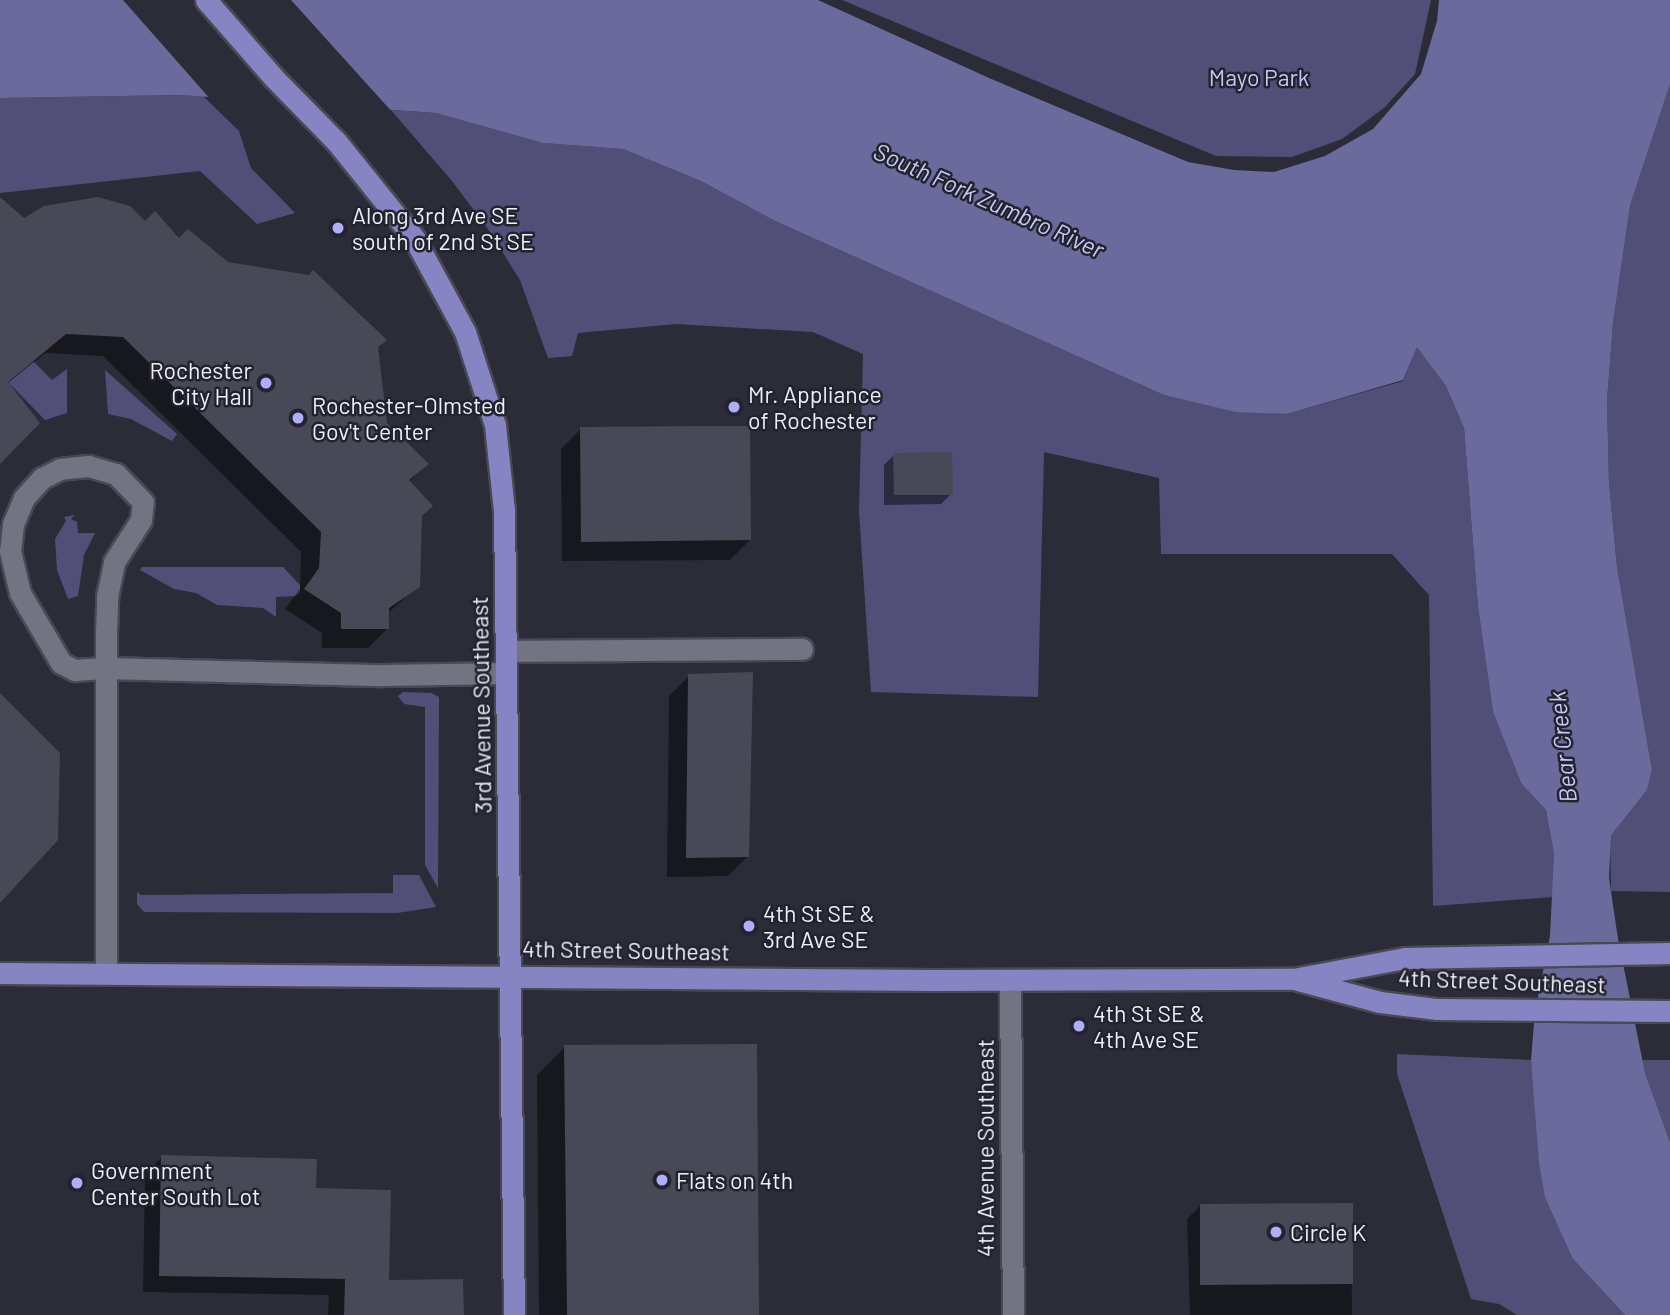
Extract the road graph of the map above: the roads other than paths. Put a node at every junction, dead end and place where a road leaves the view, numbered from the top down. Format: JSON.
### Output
{"nodes":[{"id":1,"x":206,"y":0,"type":"edge"},
{"id":2,"x":803,"y":649,"type":"dead end"},
{"id":3,"x":506,"y":651,"type":"junction"},
{"id":4,"x":106,"y":668,"type":"junction"},
{"id":5,"x":506,"y":673,"type":"junction"},
{"id":6,"x":1670,"y":953,"type":"edge"},
{"id":7,"x":0,"y":973,"type":"edge"},
{"id":8,"x":106,"y":973,"type":"junction"},
{"id":9,"x":512,"y":975,"type":"junction"},
{"id":10,"x":1293,"y":979,"type":"junction"},
{"id":11,"x":1010,"y":980,"type":"junction"},
{"id":12,"x":1670,"y":1011,"type":"edge"},
{"id":13,"x":514,"y":1315,"type":"edge"},
{"id":14,"x":1013,"y":1315,"type":"edge"}],
"edges":[{"from":1,"to":3,"type":"main road","name":"3rd Avenue Southeast"},
{"from":2,"to":3,"type":"street"},
{"from":3,"to":5,"type":"main road","name":"3rd Avenue Southeast"},
{"from":4,"to":4,"type":"street"},
{"from":4,"to":5,"type":"street"},
{"from":4,"to":8,"type":"street"},
{"from":5,"to":9,"type":"main road","name":"3rd Avenue Southeast"},
{"from":6,"to":10,"type":"main road","name":"4th Street Southeast"},
{"from":7,"to":8,"type":"main road","name":"4th Street Southeast"},
{"from":8,"to":9,"type":"main road","name":"4th Street Southeast"},
{"from":9,"to":11,"type":"main road","name":"4th Street Southeast"},
{"from":9,"to":13,"type":"main road","name":"3rd Avenue Southeast"},
{"from":10,"to":11,"type":"main road","name":"4th Street Southeast"},
{"from":10,"to":12,"type":"main road","name":"4th Street Southeast"},
{"from":11,"to":14,"type":"street","name":"4th Avenue Southeast"}]}
